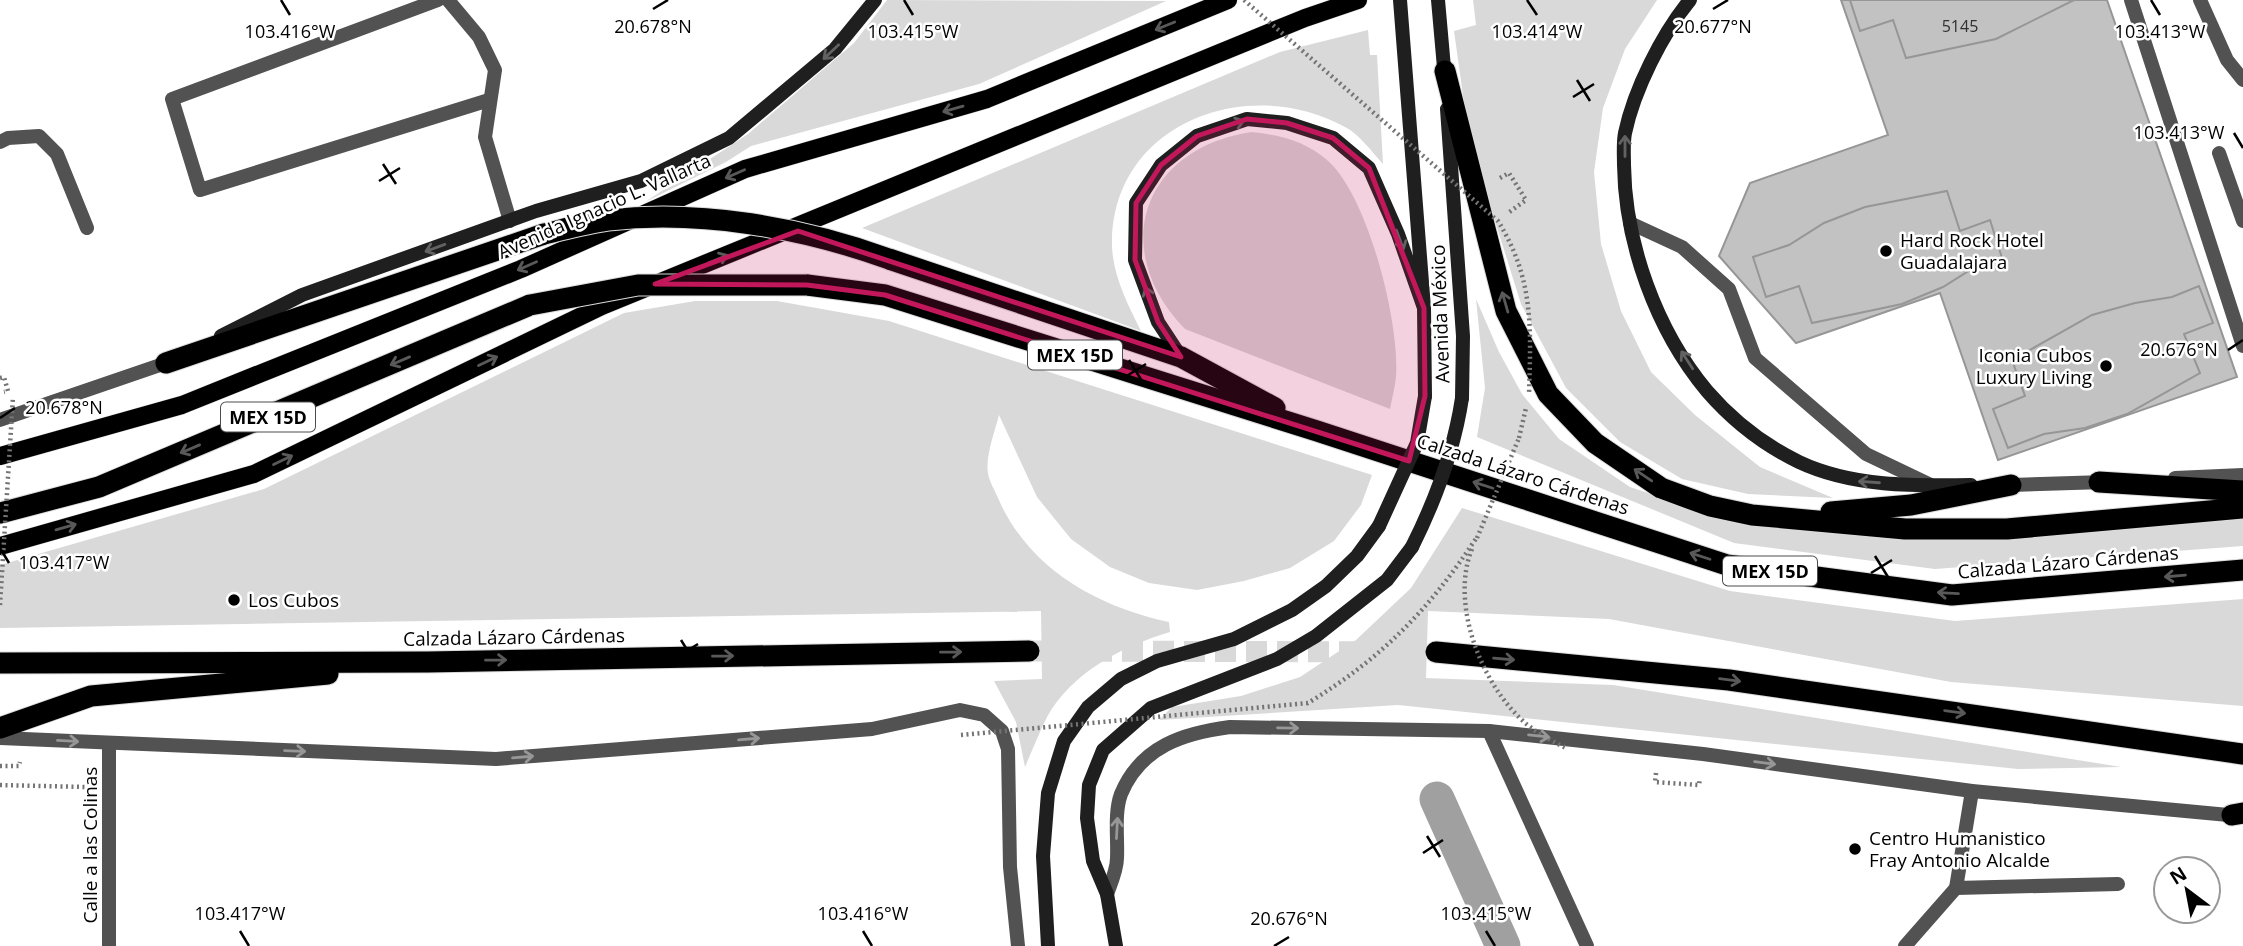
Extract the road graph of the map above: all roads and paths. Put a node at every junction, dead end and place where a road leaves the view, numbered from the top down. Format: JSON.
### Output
{"nodes":[{"id":1,"x":438,"y":0,"type":"edge"},
{"id":2,"x":449,"y":0,"type":"edge"},
{"id":3,"x":875,"y":0,"type":"edge"},
{"id":4,"x":1228,"y":0,"type":"edge"},
{"id":5,"x":1244,"y":0,"type":"edge"},
{"id":6,"x":1358,"y":0,"type":"edge"},
{"id":7,"x":1400,"y":0,"type":"edge"},
{"id":8,"x":1438,"y":0,"type":"edge"},
{"id":9,"x":1690,"y":0,"type":"edge"},
{"id":10,"x":2131,"y":0,"type":"edge"},
{"id":11,"x":2200,"y":0,"type":"edge"},
{"id":12,"x":1445,"y":71,"type":"junction"},
{"id":13,"x":2243,"y":80,"type":"edge"},
{"id":14,"x":489,"y":100,"type":"junction"},
{"id":15,"x":0,"y":142,"type":"edge"},
{"id":16,"x":2219,"y":153,"type":"dead end"},
{"id":17,"x":1509,"y":173,"type":"dead end"},
{"id":18,"x":510,"y":221,"type":"junction"},
{"id":19,"x":1498,"y":221,"type":"junction"},
{"id":20,"x":2243,"y":221,"type":"edge"},
{"id":21,"x":1630,"y":223,"type":"junction"},
{"id":22,"x":87,"y":228,"type":"dead end"},
{"id":23,"x":1424,"y":309,"type":"junction"},
{"id":24,"x":2243,"y":346,"type":"edge"},
{"id":25,"x":1181,"y":357,"type":"junction"},
{"id":26,"x":166,"y":363,"type":"junction"},
{"id":27,"x":0,"y":378,"type":"edge"},
{"id":28,"x":8,"y":391,"type":"dead end"},
{"id":29,"x":13,"y":397,"type":"dead end"},
{"id":30,"x":0,"y":420,"type":"edge"},
{"id":31,"x":1317,"y":431,"type":"junction"},
{"id":32,"x":0,"y":456,"type":"edge"},
{"id":33,"x":2243,"y":475,"type":"edge"},
{"id":34,"x":2099,"y":482,"type":"junction"},
{"id":35,"x":2011,"y":485,"type":"junction"},
{"id":36,"x":1934,"y":486,"type":"junction"},
{"id":37,"x":2243,"y":491,"type":"edge"},
{"id":38,"x":2243,"y":508,"type":"edge"},
{"id":39,"x":0,"y":513,"type":"edge"},
{"id":40,"x":1752,"y":515,"type":"junction"},
{"id":41,"x":1477,"y":537,"type":"junction"},
{"id":42,"x":0,"y":546,"type":"edge"},
{"id":43,"x":2243,"y":570,"type":"edge"},
{"id":44,"x":0,"y":605,"type":"edge"},
{"id":45,"x":1028,"y":651,"type":"tunnel mouth"},
{"id":46,"x":1436,"y":652,"type":"tunnel mouth"},
{"id":47,"x":428,"y":662,"type":"junction"},
{"id":48,"x":0,"y":663,"type":"edge"},
{"id":49,"x":0,"y":728,"type":"edge"},
{"id":50,"x":1489,"y":731,"type":"junction"},
{"id":51,"x":961,"y":736,"type":"dead end"},
{"id":52,"x":0,"y":738,"type":"edge"},
{"id":53,"x":2141,"y":738,"type":"junction"},
{"id":54,"x":2243,"y":741,"type":"edge"},
{"id":55,"x":109,"y":743,"type":"junction"},
{"id":56,"x":1566,"y":748,"type":"dead end"},
{"id":57,"x":2243,"y":754,"type":"edge"},
{"id":58,"x":20,"y":762,"type":"dead end"},
{"id":59,"x":0,"y":766,"type":"edge"},
{"id":60,"x":0,"y":785,"type":"edge"},
{"id":61,"x":109,"y":788,"type":"junction"},
{"id":62,"x":1972,"y":791,"type":"junction"},
{"id":63,"x":2239,"y":815,"type":"edge"},
{"id":64,"x":2118,"y":884,"type":"dead end"},
{"id":65,"x":1956,"y":888,"type":"junction"},
{"id":66,"x":1107,"y":894,"type":"junction"},
{"id":67,"x":109,"y":946,"type":"edge"},
{"id":68,"x":1018,"y":946,"type":"edge"},
{"id":69,"x":1048,"y":946,"type":"edge"},
{"id":70,"x":1116,"y":946,"type":"edge"},
{"id":71,"x":1587,"y":946,"type":"edge"},
{"id":72,"x":1905,"y":946,"type":"edge"}],
"edges":[{"from":1,"to":14,"type":"street"},
{"from":2,"to":14,"type":"street"},
{"from":3,"to":18,"type":"main road","one_way":true},
{"from":4,"to":32,"type":"main road","name":"Avenida Ignacio L. Vallarta","one_way":true},
{"from":5,"to":19,"type":"path","bridge":true},
{"from":42,"to":6,"type":"main road","one_way":true},
{"from":7,"to":23,"type":"main road","name":"Avenida México"},
{"from":8,"to":12,"type":"main road","name":"Avenida México"},
{"from":21,"to":9,"type":"main road","one_way":true},
{"from":10,"to":24,"type":"street"},
{"from":11,"to":13,"type":"street"},
{"from":40,"to":12,"type":"highway","one_way":true},
{"from":12,"to":66,"type":"main road","name":"Avenida México","bridge":true},
{"from":14,"to":18,"type":"street"},
{"from":15,"to":22,"type":"street"},
{"from":16,"to":20,"type":"street"},
{"from":17,"to":19,"type":"path"},
{"from":18,"to":26,"type":"main road","one_way":true},
{"from":19,"to":41,"type":"path","bridge":true},
{"from":21,"to":36,"type":"street"},
{"from":36,"to":21,"type":"main road","one_way":true},
{"from":25,"to":23,"type":"main road","one_way":true},
{"from":23,"to":69,"type":"main road","name":"Avenida México","bridge":true},
{"from":25,"to":26,"type":"highway","bridge":true},
{"from":25,"to":31,"type":"highway"},
{"from":26,"to":30,"type":"street"},
{"from":27,"to":28,"type":"path"},
{"from":29,"to":44,"type":"path","bridge":true},
{"from":31,"to":39,"type":"highway","name":"Calzada Lázaro Cárdenas","number":"MEX 15D","one_way":true,"bridge":true},
{"from":43,"to":31,"type":"highway","name":"Calzada Lázaro Cárdenas","number":"MEX 15D","one_way":true},
{"from":33,"to":34,"type":"street"},
{"from":34,"to":35,"type":"street"},
{"from":34,"to":37,"type":"highway"},
{"from":35,"to":36,"type":"main road"},
{"from":35,"to":40,"type":"highway"},
{"from":38,"to":40,"type":"highway"},
{"from":41,"to":51,"type":"path","bridge":true},
{"from":41,"to":56,"type":"path","bridge":true},
{"from":47,"to":45,"type":"highway","name":"Calzada Lázaro Cárdenas","one_way":true},
{"from":46,"to":53,"type":"highway","one_way":true},
{"from":47,"to":48,"type":"highway","name":"Calzada Lázaro Cárdenas"},
{"from":47,"to":49,"type":"highway"},
{"from":50,"to":62,"type":"street","one_way":true},
{"from":66,"to":50,"type":"street","one_way":true},
{"from":50,"to":71,"type":"street"},
{"from":52,"to":55,"type":"street","one_way":true},
{"from":53,"to":54,"type":"highway"},
{"from":53,"to":57,"type":"highway"},
{"from":55,"to":61,"type":"street","name":"Calle a las Colinas"},
{"from":55,"to":68,"type":"street","one_way":true},
{"from":58,"to":59,"type":"path"},
{"from":60,"to":61,"type":"path"},
{"from":61,"to":67,"type":"street","name":"Calle a las Colinas"},
{"from":62,"to":63,"type":"street"},
{"from":62,"to":65,"type":"street"},
{"from":64,"to":65,"type":"street"},
{"from":65,"to":72,"type":"street"},
{"from":66,"to":70,"type":"main road","name":"Avenida México"}]}
